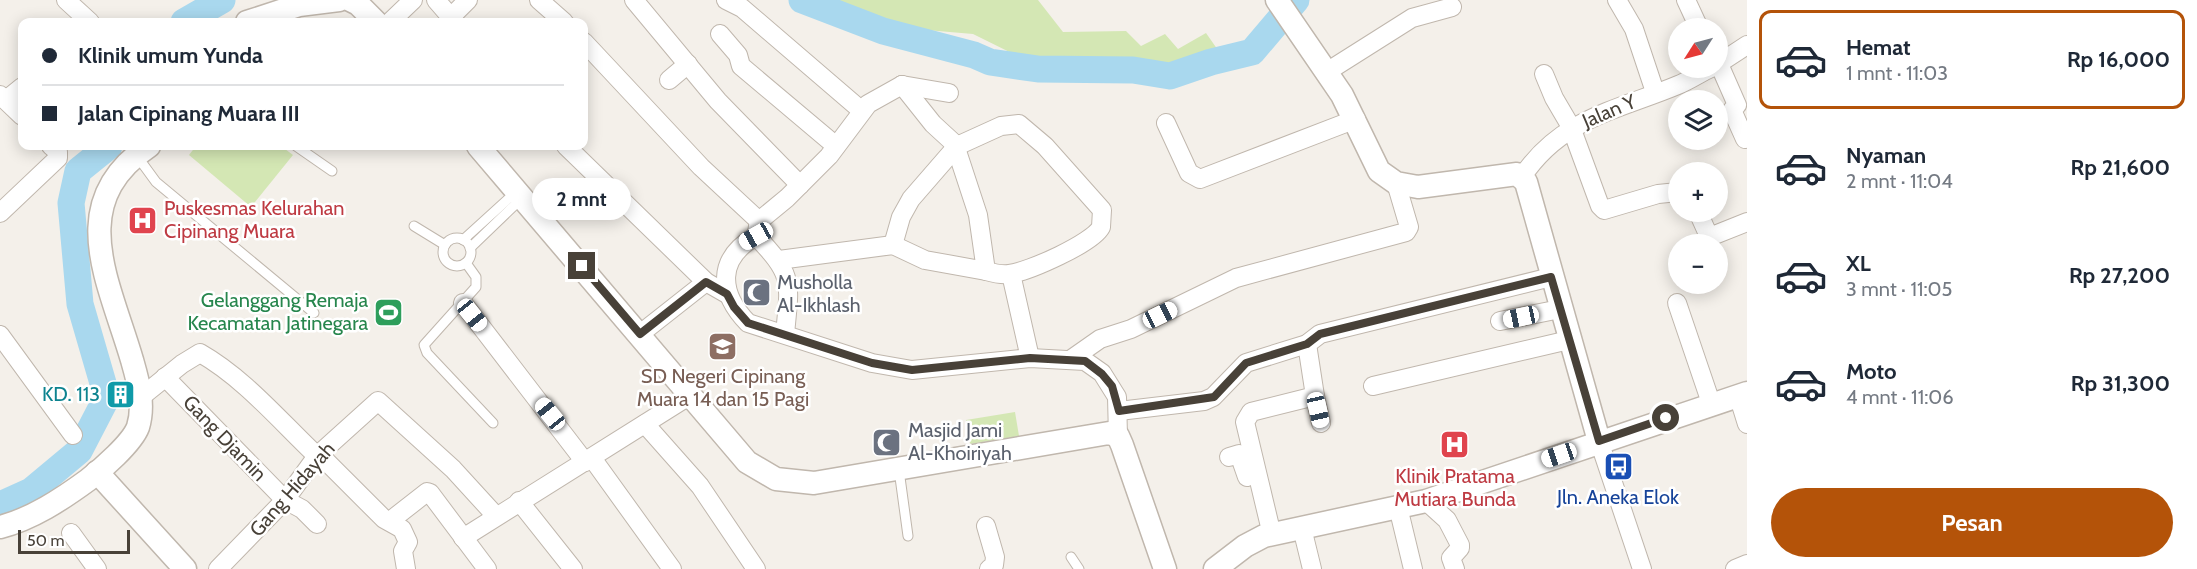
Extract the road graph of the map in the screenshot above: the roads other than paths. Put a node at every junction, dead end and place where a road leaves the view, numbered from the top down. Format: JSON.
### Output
{"nodes":[{"id":1,"x":66,"y":0,"type":"edge"},
{"id":2,"x":339,"y":0,"type":"edge"},
{"id":3,"x":350,"y":0,"type":"edge"},
{"id":4,"x":413,"y":0,"type":"edge"},
{"id":5,"x":436,"y":0,"type":"edge"},
{"id":6,"x":468,"y":0,"type":"edge"},
{"id":7,"x":539,"y":0,"type":"edge"},
{"id":8,"x":634,"y":0,"type":"edge"},
{"id":9,"x":726,"y":0,"type":"edge"},
{"id":10,"x":1277,"y":0,"type":"edge"},
{"id":11,"x":1617,"y":0,"type":"edge"},
{"id":12,"x":1686,"y":0,"type":"edge"},
{"id":13,"x":298,"y":2,"type":"edge"},
{"id":14,"x":1452,"y":7,"type":"dead end"},
{"id":15,"x":86,"y":18,"type":"edge"},
{"id":16,"x":257,"y":18,"type":"edge"},
{"id":17,"x":372,"y":18,"type":"edge"},
{"id":18,"x":394,"y":18,"type":"edge"},
{"id":19,"x":451,"y":18,"type":"edge"},
{"id":20,"x":454,"y":18,"type":"edge"},
{"id":21,"x":559,"y":18,"type":"edge"},
{"id":22,"x":1694,"y":18,"type":"edge"},
{"id":23,"x":720,"y":34,"type":"dead end"},
{"id":24,"x":1747,"y":45,"type":"edge"},
{"id":25,"x":588,"y":46,"type":"edge"},
{"id":26,"x":1728,"y":56,"type":"edge"},
{"id":27,"x":688,"y":64,"type":"junction"},
{"id":28,"x":1325,"y":73,"type":"junction"},
{"id":29,"x":1544,"y":74,"type":"dead end"},
{"id":30,"x":1690,"y":78,"type":"edge"},
{"id":31,"x":1725,"y":78,"type":"edge"},
{"id":32,"x":669,"y":80,"type":"dead end"},
{"id":33,"x":902,"y":85,"type":"junction"},
{"id":34,"x":18,"y":89,"type":"edge"},
{"id":35,"x":1655,"y":92,"type":"junction"},
{"id":36,"x":949,"y":93,"type":"dead end"},
{"id":37,"x":3,"y":98,"type":"edge"},
{"id":38,"x":862,"y":111,"type":"junction"},
{"id":39,"x":18,"y":112,"type":"edge"},
{"id":40,"x":1356,"y":119,"type":"junction"},
{"id":41,"x":1166,"y":123,"type":"dead end"},
{"id":42,"x":1571,"y":127,"type":"junction"},
{"id":43,"x":1745,"y":139,"type":"dead end"},
{"id":44,"x":836,"y":146,"type":"junction"},
{"id":45,"x":956,"y":147,"type":"junction"},
{"id":46,"x":55,"y":150,"type":"edge"},
{"id":47,"x":143,"y":150,"type":"edge"},
{"id":48,"x":302,"y":150,"type":"edge"},
{"id":49,"x":482,"y":150,"type":"edge"},
{"id":50,"x":570,"y":150,"type":"edge"},
{"id":51,"x":332,"y":171,"type":"dead end"},
{"id":52,"x":1522,"y":177,"type":"junction"},
{"id":53,"x":1396,"y":183,"type":"junction"},
{"id":54,"x":801,"y":185,"type":"junction"},
{"id":55,"x":1668,"y":193,"type":"edge"},
{"id":56,"x":520,"y":194,"type":"junction"},
{"id":57,"x":0,"y":213,"type":"edge"},
{"id":58,"x":1703,"y":222,"type":"edge"},
{"id":59,"x":1747,"y":222,"type":"edge"},
{"id":60,"x":414,"y":226,"type":"dead end"},
{"id":61,"x":758,"y":228,"type":"junction"},
{"id":62,"x":463,"y":240,"type":"junction"},
{"id":63,"x":445,"y":245,"type":"junction"},
{"id":64,"x":893,"y":245,"type":"junction"},
{"id":65,"x":470,"y":248,"type":"junction"},
{"id":66,"x":779,"y":260,"type":"junction"},
{"id":67,"x":466,"y":263,"type":"junction"},
{"id":68,"x":986,"y":271,"type":"junction"},
{"id":69,"x":1011,"y":274,"type":"junction"},
{"id":70,"x":1551,"y":277,"type":"junction"},
{"id":71,"x":706,"y":282,"type":"junction"},
{"id":72,"x":727,"y":294,"type":"junction"},
{"id":73,"x":463,"y":303,"type":"junction"},
{"id":74,"x":1677,"y":303,"type":"dead end"},
{"id":75,"x":1560,"y":309,"type":"junction"},
{"id":76,"x":314,"y":313,"type":"dead end"},
{"id":77,"x":1500,"y":321,"type":"dead end"},
{"id":78,"x":640,"y":334,"type":"junction"},
{"id":79,"x":785,"y":334,"type":"junction"},
{"id":80,"x":0,"y":336,"type":"edge"},
{"id":81,"x":1569,"y":340,"type":"junction"},
{"id":82,"x":1307,"y":344,"type":"junction"},
{"id":83,"x":1030,"y":358,"type":"junction"},
{"id":84,"x":1070,"y":360,"type":"junction"},
{"id":85,"x":165,"y":377,"type":"junction"},
{"id":86,"x":1373,"y":386,"type":"dead end"},
{"id":87,"x":1743,"y":394,"type":"edge"},
{"id":88,"x":689,"y":396,"type":"junction"},
{"id":89,"x":1315,"y":396,"type":"junction"},
{"id":90,"x":141,"y":397,"type":"junction"},
{"id":91,"x":1711,"y":403,"type":"junction"},
{"id":92,"x":1119,"y":411,"type":"junction"},
{"id":93,"x":493,"y":423,"type":"dead end"},
{"id":94,"x":1321,"y":423,"type":"dead end"},
{"id":95,"x":645,"y":424,"type":"junction"},
{"id":96,"x":1747,"y":424,"type":"edge"},
{"id":97,"x":73,"y":435,"type":"dead end"},
{"id":98,"x":1118,"y":436,"type":"junction"},
{"id":99,"x":1599,"y":441,"type":"junction"},
{"id":100,"x":318,"y":455,"type":"junction"},
{"id":101,"x":1229,"y":457,"type":"dead end"},
{"id":102,"x":589,"y":460,"type":"junction"},
{"id":103,"x":899,"y":468,"type":"junction"},
{"id":104,"x":98,"y":472,"type":"junction"},
{"id":105,"x":285,"y":500,"type":"junction"},
{"id":106,"x":519,"y":501,"type":"junction"},
{"id":107,"x":1426,"y":501,"type":"junction"},
{"id":108,"x":1398,"y":507,"type":"junction"},
{"id":109,"x":496,"y":516,"type":"junction"},
{"id":110,"x":390,"y":520,"type":"junction"},
{"id":111,"x":317,"y":524,"type":"dead end"},
{"id":112,"x":986,"y":526,"type":"dead end"},
{"id":113,"x":0,"y":527,"type":"edge"},
{"id":114,"x":1302,"y":528,"type":"junction"},
{"id":115,"x":71,"y":533,"type":"dead end"},
{"id":116,"x":908,"y":536,"type":"dead end"},
{"id":117,"x":1268,"y":536,"type":"junction"},
{"id":118,"x":462,"y":538,"type":"junction"},
{"id":119,"x":1071,"y":557,"type":"dead end"},
{"id":120,"x":1747,"y":564,"type":"edge"},
{"id":121,"x":97,"y":569,"type":"edge"},
{"id":122,"x":185,"y":569,"type":"edge"},
{"id":123,"x":218,"y":569,"type":"edge"},
{"id":124,"x":406,"y":569,"type":"edge"},
{"id":125,"x":487,"y":569,"type":"edge"},
{"id":126,"x":573,"y":569,"type":"edge"},
{"id":127,"x":672,"y":569,"type":"edge"},
{"id":128,"x":756,"y":569,"type":"edge"},
{"id":129,"x":989,"y":569,"type":"edge"},
{"id":130,"x":1079,"y":569,"type":"edge"},
{"id":131,"x":1165,"y":569,"type":"edge"},
{"id":132,"x":1215,"y":569,"type":"edge"},
{"id":133,"x":1312,"y":569,"type":"edge"},
{"id":134,"x":1413,"y":569,"type":"edge"},
{"id":135,"x":1455,"y":569,"type":"edge"},
{"id":136,"x":1642,"y":569,"type":"edge"},
{"id":137,"x":1735,"y":569,"type":"edge"}],
"edges":[{"from":1,"to":15,"type":"street"},
{"from":2,"to":13,"type":"street"},
{"from":3,"to":17,"type":"street"},
{"from":4,"to":18,"type":"street"},
{"from":5,"to":19,"type":"street"},
{"from":6,"to":20,"type":"street"},
{"from":7,"to":21,"type":"street"},
{"from":8,"to":27,"type":"street"},
{"from":9,"to":38,"type":"street"},
{"from":10,"to":28,"type":"street"},
{"from":11,"to":35,"type":"street"},
{"from":12,"to":22,"type":"street"},
{"from":13,"to":16,"type":"street"},
{"from":14,"to":28,"type":"street"},
{"from":23,"to":44,"type":"street"},
{"from":24,"to":26,"type":"street","name":"Jalan Y"},
{"from":25,"to":61,"type":"street"},
{"from":27,"to":32,"type":"street"},
{"from":27,"to":54,"type":"street"},
{"from":28,"to":40,"type":"street"},
{"from":29,"to":42,"type":"street"},
{"from":30,"to":35,"type":"street","name":"Jalan Y"},
{"from":31,"to":43,"type":"street"},
{"from":33,"to":36,"type":"street"},
{"from":33,"to":38,"type":"street"},
{"from":33,"to":45,"type":"street"},
{"from":34,"to":37,"type":"street"},
{"from":35,"to":42,"type":"street","name":"Jalan Y"},
{"from":37,"to":39,"type":"street"},
{"from":38,"to":44,"type":"street"},
{"from":40,"to":41,"type":"street"},
{"from":40,"to":53,"type":"street"},
{"from":42,"to":52,"type":"street","name":"Jalan Y"},
{"from":42,"to":55,"type":"street"},
{"from":44,"to":54,"type":"street"},
{"from":45,"to":64,"type":"street"},
{"from":45,"to":68,"type":"street"},
{"from":45,"to":69,"type":"street"},
{"from":46,"to":57,"type":"street"},
{"from":47,"to":76,"type":"lane"},
{"from":47,"to":90,"type":"street"},
{"from":48,"to":51,"type":"lane"},
{"from":49,"to":56,"type":"street"},
{"from":50,"to":71,"type":"street"},
{"from":52,"to":53,"type":"street"},
{"from":52,"to":70,"type":"street"},
{"from":53,"to":84,"type":"street"},
{"from":54,"to":61,"type":"street"},
{"from":56,"to":62,"type":"lane"},
{"from":56,"to":65,"type":"lane"},
{"from":56,"to":78,"type":"street"},
{"from":58,"to":59,"type":"street"},
{"from":60,"to":63,"type":"lane"},
{"from":61,"to":66,"type":"street"},
{"from":61,"to":72,"type":"street"},
{"from":62,"to":63,"type":"lane"},
{"from":62,"to":65,"type":"lane"},
{"from":63,"to":67,"type":"lane"},
{"from":64,"to":66,"type":"street"},
{"from":64,"to":68,"type":"street"},
{"from":65,"to":67,"type":"lane"},
{"from":66,"to":79,"type":"street"},
{"from":67,"to":73,"type":"lane"},
{"from":68,"to":69,"type":"street"},
{"from":69,"to":83,"type":"street"},
{"from":70,"to":75,"type":"street"},
{"from":70,"to":82,"type":"street"},
{"from":71,"to":72,"type":"street"},
{"from":71,"to":78,"type":"street"},
{"from":72,"to":79,"type":"street"},
{"from":73,"to":93,"type":"lane"},
{"from":73,"to":102,"type":"street"},
{"from":74,"to":91,"type":"street"},
{"from":75,"to":77,"type":"street"},
{"from":75,"to":81,"type":"street"},
{"from":78,"to":88,"type":"street"},
{"from":79,"to":83,"type":"street"},
{"from":80,"to":97,"type":"street"},
{"from":81,"to":86,"type":"street"},
{"from":81,"to":99,"type":"street"},
{"from":82,"to":89,"type":"street"},
{"from":82,"to":92,"type":"street"},
{"from":83,"to":84,"type":"street"},
{"from":84,"to":92,"type":"street"},
{"from":85,"to":90,"type":"street"},
{"from":85,"to":100,"type":"street"},
{"from":85,"to":105,"type":"street","name":"Gang Djamin"},
{"from":87,"to":91,"type":"street"},
{"from":87,"to":96,"type":"street"},
{"from":88,"to":95,"type":"street"},
{"from":88,"to":103,"type":"street"},
{"from":89,"to":94,"type":"street"},
{"from":89,"to":117,"type":"street"},
{"from":90,"to":104,"type":"street"},
{"from":91,"to":99,"type":"street"},
{"from":92,"to":98,"type":"street"},
{"from":95,"to":102,"type":"street"},
{"from":95,"to":128,"type":"street"},
{"from":98,"to":103,"type":"street"},
{"from":98,"to":131,"type":"street"},
{"from":99,"to":107,"type":"street"},
{"from":99,"to":136,"type":"street"},
{"from":100,"to":105,"type":"street","name":"Gang Hidayah"},
{"from":100,"to":109,"type":"street","name":"Gang Hidayah"},
{"from":100,"to":110,"type":"street"},
{"from":101,"to":117,"type":"street"},
{"from":102,"to":106,"type":"street"},
{"from":102,"to":127,"type":"street"},
{"from":103,"to":116,"type":"lane"},
{"from":104,"to":113,"type":"street"},
{"from":104,"to":122,"type":"street"},
{"from":105,"to":111,"type":"street","name":"Gang Djamin"},
{"from":105,"to":123,"type":"street","name":"Gang Hidayah"},
{"from":106,"to":109,"type":"street"},
{"from":106,"to":126,"type":"street"},
{"from":107,"to":108,"type":"street"},
{"from":107,"to":135,"type":"street"},
{"from":108,"to":114,"type":"street"},
{"from":108,"to":134,"type":"street"},
{"from":109,"to":118,"type":"street"},
{"from":110,"to":118,"type":"street"},
{"from":110,"to":124,"type":"street"},
{"from":112,"to":129,"type":"street"},
{"from":114,"to":117,"type":"street"},
{"from":114,"to":133,"type":"street"},
{"from":115,"to":121,"type":"street"},
{"from":117,"to":132,"type":"street"},
{"from":118,"to":125,"type":"street"},
{"from":119,"to":130,"type":"lane"},
{"from":120,"to":137,"type":"street"}]}
